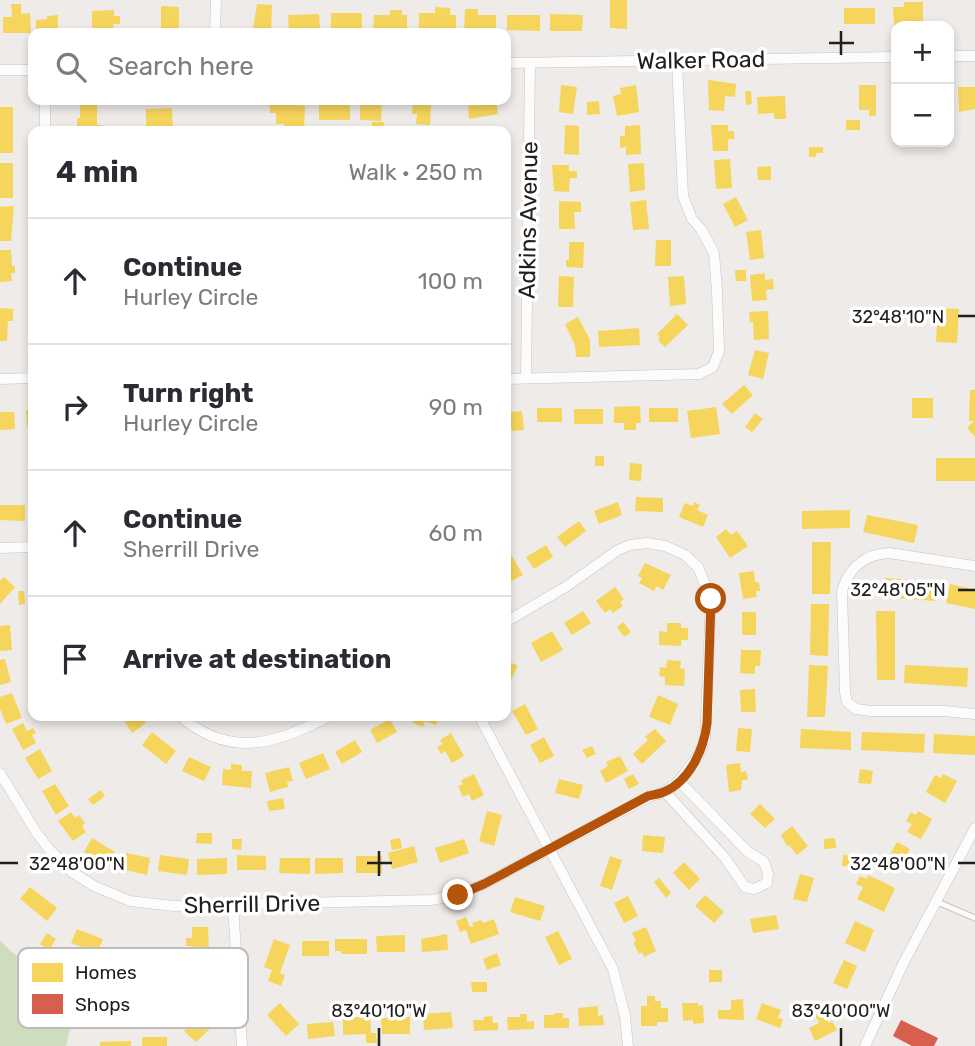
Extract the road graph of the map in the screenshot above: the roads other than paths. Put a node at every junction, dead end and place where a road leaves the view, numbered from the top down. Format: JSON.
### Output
{"nodes":[{"id":1,"x":216,"y":0,"type":"edge"},
{"id":2,"x":215,"y":28,"type":"edge"},
{"id":3,"x":954,"y":56,"type":"edge"},
{"id":4,"x":975,"y":56,"type":"edge"},
{"id":5,"x":891,"y":57,"type":"edge"},
{"id":6,"x":677,"y":60,"type":"junction"},
{"id":7,"x":511,"y":63,"type":"edge"},
{"id":8,"x":530,"y":63,"type":"junction"},
{"id":9,"x":28,"y":70,"type":"edge"},
{"id":10,"x":0,"y":71,"type":"edge"},
{"id":11,"x":45,"y":105,"type":"edge"},
{"id":12,"x":45,"y":126,"type":"edge"},
{"id":13,"x":28,"y":378,"type":"edge"},
{"id":14,"x":526,"y":378,"type":"junction"},
{"id":15,"x":0,"y":379,"type":"edge"},
{"id":16,"x":511,"y":380,"type":"edge"},
{"id":17,"x":28,"y":547,"type":"edge"},
{"id":18,"x":0,"y":548,"type":"edge"},
{"id":19,"x":975,"y":566,"type":"edge"},
{"id":20,"x":511,"y":619,"type":"edge"},
{"id":21,"x":975,"y":714,"type":"edge"},
{"id":22,"x":187,"y":721,"type":"edge"},
{"id":23,"x":319,"y":721,"type":"edge"},
{"id":24,"x":482,"y":721,"type":"edge"},
{"id":25,"x":0,"y":773,"type":"edge"},
{"id":26,"x":679,"y":781,"type":"junction"},
{"id":27,"x":665,"y":792,"type":"junction"},
{"id":28,"x":975,"y":828,"type":"edge"},
{"id":29,"x":551,"y":849,"type":"junction"},
{"id":30,"x":935,"y":901,"type":"junction"},
{"id":31,"x":233,"y":905,"type":"junction"},
{"id":32,"x":975,"y":918,"type":"edge"},
{"id":33,"x":236,"y":948,"type":"edge"},
{"id":34,"x":241,"y":1028,"type":"edge"},
{"id":35,"x":242,"y":1046,"type":"edge"},
{"id":36,"x":628,"y":1046,"type":"edge"},
{"id":37,"x":865,"y":1046,"type":"edge"}],
"edges":[{"from":1,"to":2,"type":"street"},
{"from":3,"to":4,"type":"street"},
{"from":5,"to":6,"type":"street","name":"Walker Road"},
{"from":6,"to":8,"type":"street","name":"Walker Road"},
{"from":6,"to":14,"type":"street"},
{"from":7,"to":8,"type":"street","name":"Walker Road"},
{"from":8,"to":14,"type":"street","name":"Adkins Avenue"},
{"from":9,"to":10,"type":"street"},
{"from":11,"to":12,"type":"street"},
{"from":13,"to":15,"type":"street"},
{"from":14,"to":16,"type":"street"},
{"from":17,"to":18,"type":"street"},
{"from":19,"to":21,"type":"street"},
{"from":20,"to":26,"type":"street","name":"Sherrill Drive"},
{"from":22,"to":23,"type":"street"},
{"from":24,"to":29,"type":"street"},
{"from":25,"to":31,"type":"street","name":"Sherrill Drive"},
{"from":26,"to":27,"type":"street","name":"Sherrill Drive"},
{"from":26,"to":27,"type":"street"},
{"from":27,"to":29,"type":"street","name":"Sherrill Drive"},
{"from":28,"to":30,"type":"street"},
{"from":29,"to":31,"type":"street","name":"Sherrill Drive"},
{"from":29,"to":36,"type":"street"},
{"from":30,"to":32,"type":"lane"},
{"from":30,"to":37,"type":"street"},
{"from":31,"to":33,"type":"street"},
{"from":34,"to":35,"type":"street"}]}
